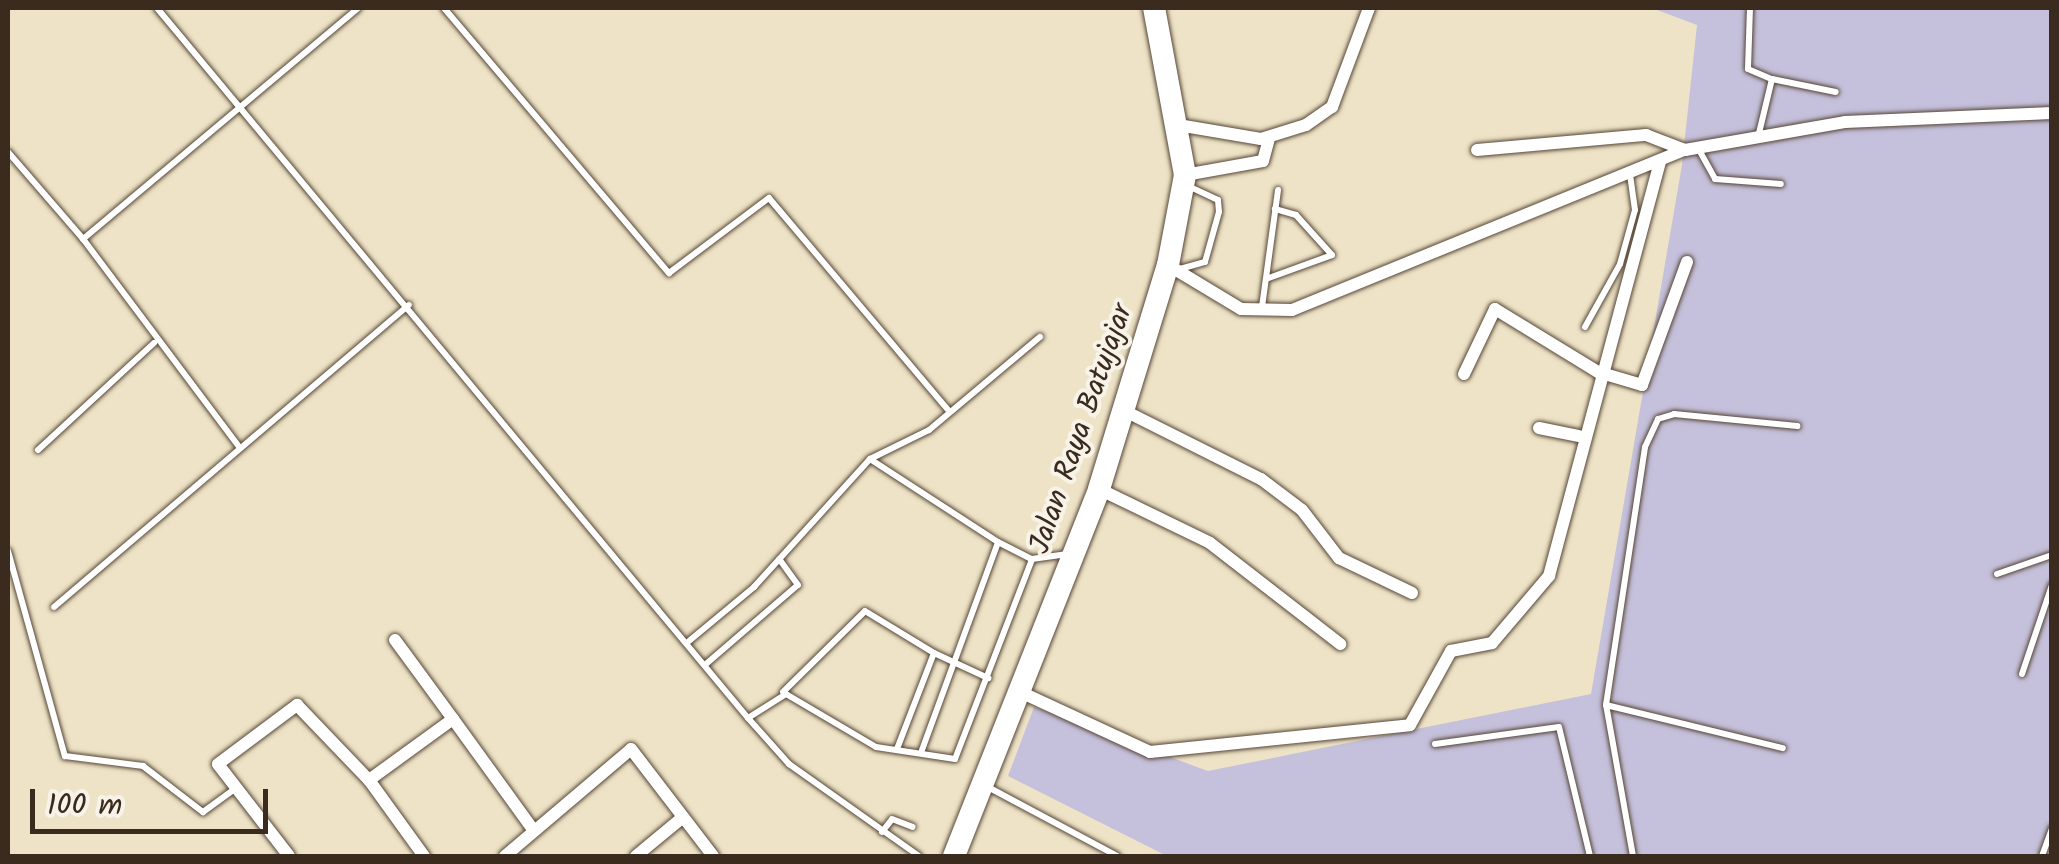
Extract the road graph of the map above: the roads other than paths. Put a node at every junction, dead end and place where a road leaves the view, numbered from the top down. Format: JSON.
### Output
{"nodes":[{"id":1,"x":157,"y":8,"type":"edge"},
{"id":2,"x":358,"y":8,"type":"edge"},
{"id":3,"x":444,"y":8,"type":"edge"},
{"id":4,"x":1154,"y":8,"type":"edge"},
{"id":5,"x":1369,"y":8,"type":"edge"},
{"id":6,"x":1750,"y":8,"type":"edge"},
{"id":7,"x":1772,"y":78,"type":"junction"},
{"id":8,"x":1836,"y":92,"type":"dead end"},
{"id":9,"x":243,"y":105,"type":"junction"},
{"id":10,"x":2052,"y":114,"type":"edge"},
{"id":11,"x":1178,"y":124,"type":"junction"},
{"id":12,"x":1759,"y":133,"type":"junction"},
{"id":13,"x":1269,"y":138,"type":"junction"},
{"id":14,"x":1692,"y":148,"type":"junction"},
{"id":15,"x":1476,"y":150,"type":"dead end"},
{"id":16,"x":8,"y":152,"type":"edge"},
{"id":17,"x":1660,"y":160,"type":"junction"},
{"id":18,"x":1630,"y":174,"type":"junction"},
{"id":19,"x":1185,"y":180,"type":"junction"},
{"id":20,"x":1781,"y":184,"type":"dead end"},
{"id":21,"x":1278,"y":190,"type":"dead end"},
{"id":22,"x":1276,"y":210,"type":"junction"},
{"id":23,"x":83,"y":240,"type":"junction"},
{"id":24,"x":1687,"y":262,"type":"dead end"},
{"id":25,"x":1171,"y":267,"type":"junction"},
{"id":26,"x":1266,"y":280,"type":"junction"},
{"id":27,"x":410,"y":305,"type":"junction"},
{"id":28,"x":1261,"y":315,"type":"junction"},
{"id":29,"x":1585,"y":326,"type":"dead end"},
{"id":30,"x":1040,"y":337,"type":"dead end"},
{"id":31,"x":154,"y":343,"type":"junction"},
{"id":32,"x":1598,"y":372,"type":"junction"},
{"id":33,"x":1464,"y":374,"type":"dead end"},
{"id":34,"x":948,"y":410,"type":"junction"},
{"id":35,"x":1124,"y":410,"type":"junction"},
{"id":36,"x":1797,"y":426,"type":"dead end"},
{"id":37,"x":1539,"y":428,"type":"dead end"},
{"id":38,"x":1580,"y":436,"type":"junction"},
{"id":39,"x":240,"y":448,"type":"junction"},
{"id":40,"x":38,"y":450,"type":"dead end"},
{"id":41,"x":870,"y":459,"type":"junction"},
{"id":42,"x":1098,"y":489,"type":"junction"},
{"id":43,"x":998,"y":542,"type":"junction"},
{"id":44,"x":8,"y":551,"type":"edge"},
{"id":45,"x":1072,"y":553,"type":"junction"},
{"id":46,"x":2052,"y":556,"type":"edge"},
{"id":47,"x":1032,"y":558,"type":"junction"},
{"id":48,"x":780,"y":559,"type":"junction"},
{"id":49,"x":1997,"y":574,"type":"dead end"},
{"id":50,"x":2052,"y":585,"type":"edge"},
{"id":51,"x":1412,"y":593,"type":"dead end"},
{"id":52,"x":54,"y":606,"type":"dead end"},
{"id":53,"x":395,"y":640,"type":"dead end"},
{"id":54,"x":689,"y":641,"type":"junction"},
{"id":55,"x":1340,"y":644,"type":"dead end"},
{"id":56,"x":934,"y":653,"type":"junction"},
{"id":57,"x":706,"y":664,"type":"junction"},
{"id":58,"x":953,"y":664,"type":"junction"},
{"id":59,"x":2022,"y":674,"type":"dead end"},
{"id":60,"x":988,"y":678,"type":"junction"},
{"id":61,"x":1016,"y":690,"type":"junction"},
{"id":62,"x":781,"y":693,"type":"junction"},
{"id":63,"x":1606,"y":704,"type":"junction"},
{"id":64,"x":748,"y":718,"type":"junction"},
{"id":65,"x":453,"y":720,"type":"junction"},
{"id":66,"x":1435,"y":744,"type":"dead end"},
{"id":67,"x":898,"y":748,"type":"junction"},
{"id":68,"x":1783,"y":748,"type":"dead end"},
{"id":69,"x":922,"y":750,"type":"junction"},
{"id":70,"x":369,"y":780,"type":"junction"},
{"id":71,"x":980,"y":783,"type":"junction"},
{"id":72,"x":233,"y":790,"type":"junction"},
{"id":73,"x":683,"y":816,"type":"junction"},
{"id":74,"x":913,"y":827,"type":"dead end"},
{"id":75,"x":2052,"y":828,"type":"edge"},
{"id":76,"x":534,"y":831,"type":"junction"},
{"id":77,"x":882,"y":832,"type":"junction"},
{"id":78,"x":288,"y":856,"type":"edge"},
{"id":79,"x":424,"y":856,"type":"edge"},
{"id":80,"x":505,"y":856,"type":"edge"},
{"id":81,"x":636,"y":856,"type":"edge"},
{"id":82,"x":713,"y":856,"type":"edge"},
{"id":83,"x":919,"y":856,"type":"edge"},
{"id":84,"x":954,"y":856,"type":"edge"},
{"id":85,"x":1117,"y":856,"type":"edge"},
{"id":86,"x":1590,"y":856,"type":"edge"},
{"id":87,"x":1633,"y":856,"type":"edge"},
{"id":88,"x":2042,"y":856,"type":"edge"}],
"edges":[{"from":1,"to":9,"type":"lane"},
{"from":2,"to":9,"type":"lane"},
{"from":3,"to":34,"type":"lane"},
{"from":4,"to":11,"type":"highway","name":"Jalan Raya Batujajar"},
{"from":5,"to":13,"type":"street"},
{"from":6,"to":7,"type":"lane"},
{"from":7,"to":8,"type":"lane"},
{"from":7,"to":12,"type":"lane"},
{"from":9,"to":23,"type":"lane"},
{"from":9,"to":27,"type":"lane"},
{"from":10,"to":12,"type":"street"},
{"from":11,"to":13,"type":"street"},
{"from":11,"to":19,"type":"highway","name":"Jalan Raya Batujajar"},
{"from":12,"to":14,"type":"street"},
{"from":13,"to":19,"type":"street"},
{"from":14,"to":15,"type":"street"},
{"from":14,"to":17,"type":"street"},
{"from":14,"to":20,"type":"lane"},
{"from":16,"to":23,"type":"lane"},
{"from":17,"to":18,"type":"street"},
{"from":17,"to":32,"type":"street"},
{"from":18,"to":28,"type":"street"},
{"from":18,"to":29,"type":"lane"},
{"from":19,"to":25,"type":"highway","name":"Jalan Raya Batujajar"},
{"from":19,"to":25,"type":"lane"},
{"from":21,"to":22,"type":"lane"},
{"from":22,"to":26,"type":"lane"},
{"from":22,"to":26,"type":"lane"},
{"from":23,"to":31,"type":"lane"},
{"from":24,"to":32,"type":"street"},
{"from":25,"to":28,"type":"street"},
{"from":25,"to":35,"type":"highway","name":"Jalan Raya Batujajar"},
{"from":26,"to":28,"type":"lane"},
{"from":27,"to":39,"type":"lane"},
{"from":27,"to":54,"type":"lane"},
{"from":30,"to":34,"type":"lane"},
{"from":31,"to":39,"type":"lane"},
{"from":31,"to":40,"type":"lane"},
{"from":32,"to":33,"type":"street"},
{"from":32,"to":38,"type":"street"},
{"from":34,"to":41,"type":"lane"},
{"from":35,"to":42,"type":"highway","name":"Jalan Raya Batujajar"},
{"from":35,"to":51,"type":"street"},
{"from":36,"to":63,"type":"lane"},
{"from":37,"to":38,"type":"street"},
{"from":38,"to":61,"type":"street"},
{"from":39,"to":52,"type":"lane"},
{"from":41,"to":43,"type":"lane"},
{"from":41,"to":48,"type":"lane"},
{"from":42,"to":45,"type":"highway","name":"Jalan Raya Batujajar"},
{"from":42,"to":55,"type":"street"},
{"from":43,"to":47,"type":"lane"},
{"from":43,"to":58,"type":"lane"},
{"from":44,"to":72,"type":"lane"},
{"from":45,"to":47,"type":"lane"},
{"from":45,"to":61,"type":"highway","name":"Jalan Raya Batujajar"},
{"from":46,"to":49,"type":"lane"},
{"from":47,"to":60,"type":"lane"},
{"from":48,"to":54,"type":"lane"},
{"from":48,"to":57,"type":"lane"},
{"from":50,"to":59,"type":"lane"},
{"from":53,"to":65,"type":"street"},
{"from":54,"to":57,"type":"lane"},
{"from":56,"to":58,"type":"lane"},
{"from":56,"to":62,"type":"lane"},
{"from":56,"to":67,"type":"lane"},
{"from":57,"to":64,"type":"lane"},
{"from":58,"to":60,"type":"lane"},
{"from":58,"to":69,"type":"lane"},
{"from":60,"to":69,"type":"lane"},
{"from":61,"to":71,"type":"highway","name":"Jalan Raya Batujajar"},
{"from":62,"to":64,"type":"lane"},
{"from":62,"to":67,"type":"lane"},
{"from":63,"to":68,"type":"lane"},
{"from":63,"to":87,"type":"lane"},
{"from":64,"to":77,"type":"lane"},
{"from":65,"to":70,"type":"street"},
{"from":65,"to":76,"type":"street"},
{"from":66,"to":86,"type":"lane"},
{"from":67,"to":69,"type":"lane"},
{"from":70,"to":72,"type":"street"},
{"from":70,"to":79,"type":"street"},
{"from":71,"to":84,"type":"highway","name":"Jalan Raya Batujajar"},
{"from":71,"to":85,"type":"lane"},
{"from":72,"to":78,"type":"street"},
{"from":73,"to":76,"type":"street"},
{"from":73,"to":81,"type":"street"},
{"from":73,"to":82,"type":"street"},
{"from":74,"to":77,"type":"lane"},
{"from":75,"to":88,"type":"lane"},
{"from":76,"to":80,"type":"street"},
{"from":77,"to":83,"type":"lane"}]}
